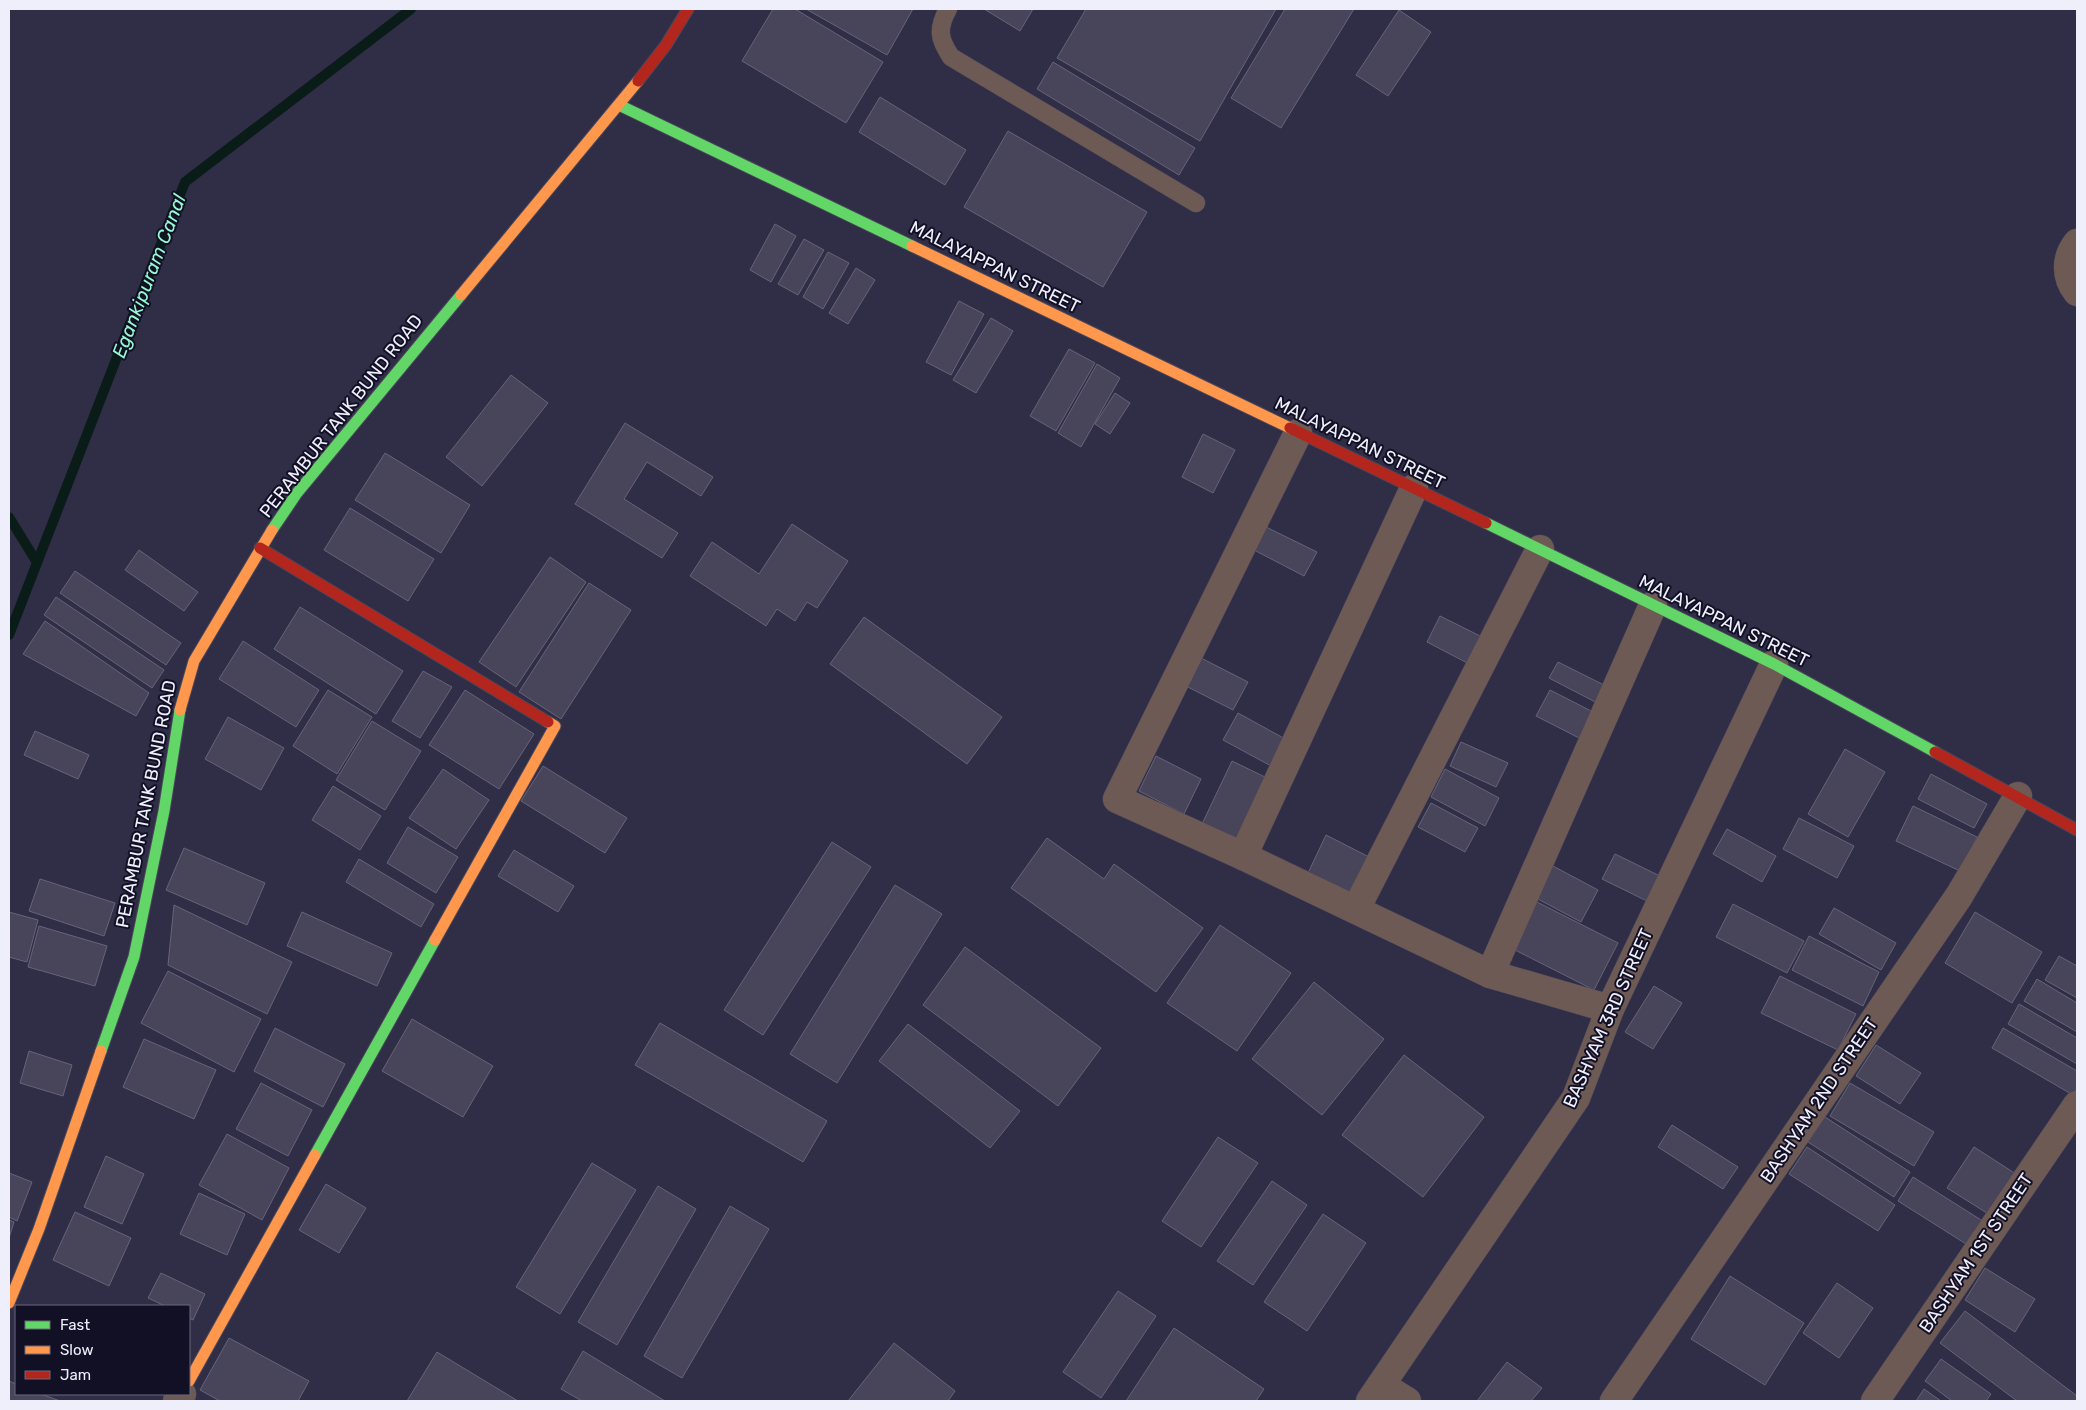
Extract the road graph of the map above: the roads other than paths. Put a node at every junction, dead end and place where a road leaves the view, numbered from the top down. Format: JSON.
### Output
{"nodes":[{"id":1,"x":688,"y":9,"type":"edge"},
{"id":2,"x":948,"y":9,"type":"edge"},
{"id":3,"x":619,"y":105,"type":"junction"},
{"id":4,"x":1196,"y":203,"type":"dead end"},
{"id":5,"x":2077,"y":243,"type":"edge"},
{"id":6,"x":2077,"y":292,"type":"edge"},
{"id":7,"x":1298,"y":433,"type":"junction"},
{"id":8,"x":1414,"y":488,"type":"junction"},
{"id":9,"x":260,"y":548,"type":"junction"},
{"id":10,"x":1540,"y":549,"type":"junction"},
{"id":11,"x":1652,"y":605,"type":"junction"},
{"id":12,"x":1774,"y":664,"type":"junction"},
{"id":13,"x":2018,"y":796,"type":"junction"},
{"id":14,"x":2077,"y":830,"type":"edge"},
{"id":15,"x":1243,"y":856,"type":"junction"},
{"id":16,"x":1356,"y":909,"type":"junction"},
{"id":17,"x":1490,"y":974,"type":"junction"},
{"id":18,"x":1610,"y":1009,"type":"junction"},
{"id":19,"x":2077,"y":1105,"type":"edge"},
{"id":20,"x":9,"y":1303,"type":"edge"},
{"id":21,"x":190,"y":1379,"type":"edge"},
{"id":22,"x":1376,"y":1393,"type":"edge"},
{"id":23,"x":1407,"y":1401,"type":"edge"},
{"id":24,"x":1614,"y":1401,"type":"edge"},
{"id":25,"x":1875,"y":1401,"type":"edge"}],
"edges":[{"from":1,"to":3,"type":"street","name":"PERAMBUR TANK BUND ROAD"},
{"from":2,"to":4,"type":"lane"},
{"from":3,"to":7,"type":"street","name":"MALAYAPPAN STREET"},
{"from":3,"to":9,"type":"street","name":"PERAMBUR TANK BUND ROAD"},
{"from":5,"to":6,"type":"street"},
{"from":7,"to":8,"type":"street","name":"MALAYAPPAN STREET"},
{"from":7,"to":15,"type":"street"},
{"from":8,"to":10,"type":"street","name":"MALAYAPPAN STREET"},
{"from":8,"to":15,"type":"street"},
{"from":9,"to":20,"type":"street","name":"PERAMBUR TANK BUND ROAD"},
{"from":9,"to":21,"type":"street"},
{"from":10,"to":11,"type":"street","name":"MALAYAPPAN STREET"},
{"from":10,"to":16,"type":"street"},
{"from":11,"to":12,"type":"street","name":"MALAYAPPAN STREET"},
{"from":11,"to":17,"type":"street"},
{"from":12,"to":13,"type":"street","name":"MALAYAPPAN STREET"},
{"from":12,"to":18,"type":"street","name":"BASHYAM 3RD STREET"},
{"from":13,"to":14,"type":"street","name":"MALAYAPPAN STREET"},
{"from":13,"to":24,"type":"street","name":"BASHYAM 2ND STREET"},
{"from":15,"to":16,"type":"street"},
{"from":16,"to":17,"type":"street"},
{"from":17,"to":18,"type":"street"},
{"from":18,"to":22,"type":"street","name":"BASHYAM 3RD STREET"},
{"from":19,"to":25,"type":"street","name":"BASHYAM 1ST STREET"},
{"from":22,"to":23,"type":"street"}]}
